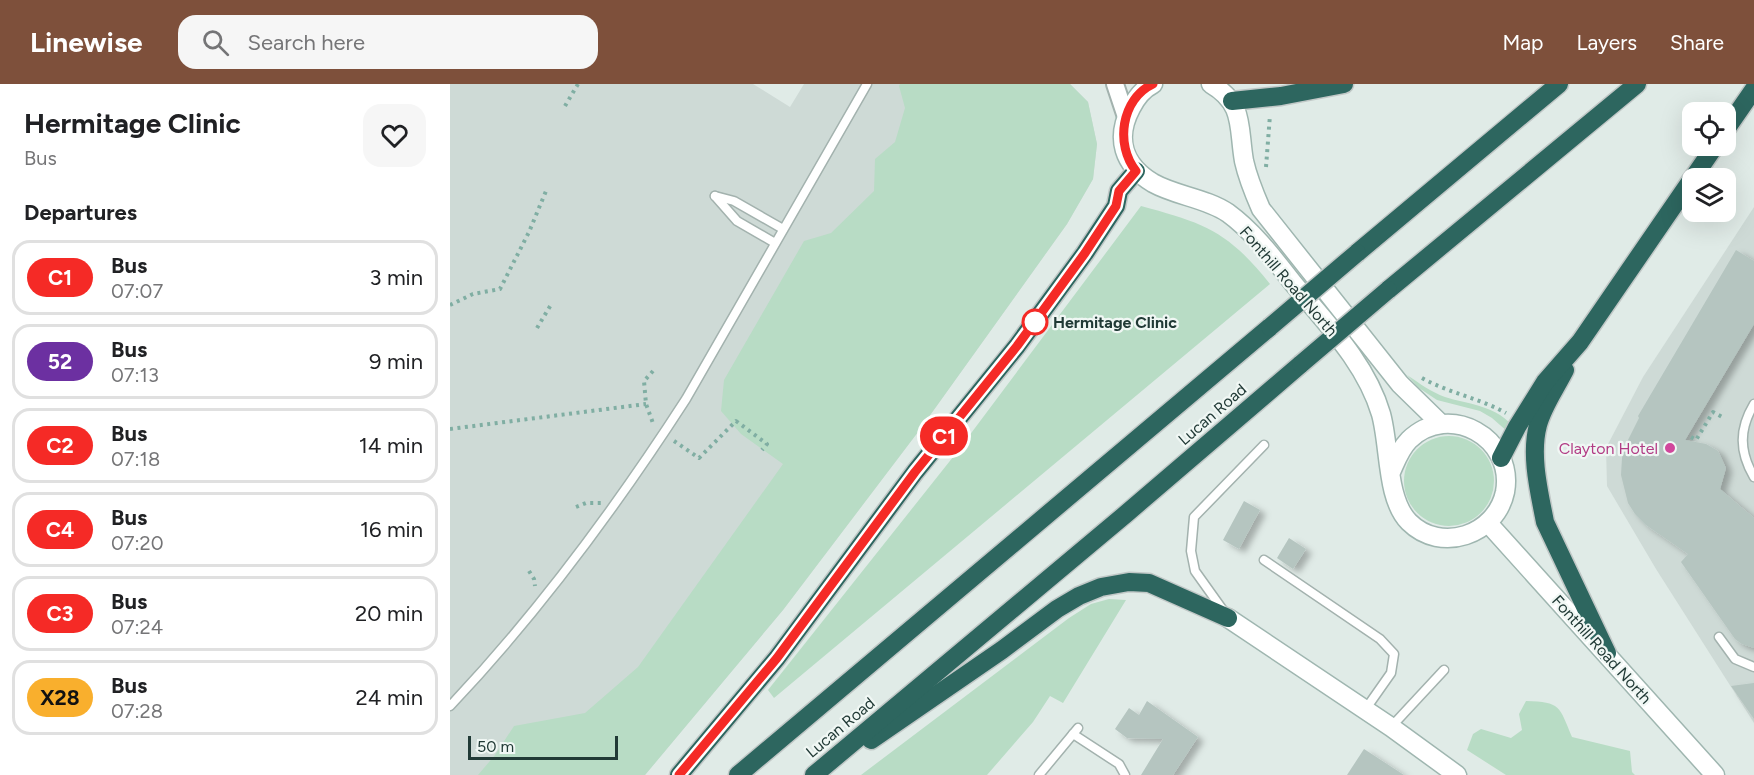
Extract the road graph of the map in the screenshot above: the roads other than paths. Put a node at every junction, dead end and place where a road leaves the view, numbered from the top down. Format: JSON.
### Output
{"nodes":[{"id":1,"x":867,"y":84,"type":"edge"},
{"id":2,"x":1115,"y":84,"type":"edge"},
{"id":3,"x":1153,"y":84,"type":"edge"},
{"id":4,"x":1211,"y":84,"type":"edge"},
{"id":5,"x":1344,"y":84,"type":"edge"},
{"id":6,"x":1559,"y":84,"type":"edge"},
{"id":7,"x":1637,"y":84,"type":"edge"},
{"id":8,"x":1754,"y":89,"type":"edge"},
{"id":9,"x":1232,"y":101,"type":"junction"},
{"id":10,"x":1736,"y":116,"type":"edge"},
{"id":11,"x":1126,"y":117,"type":"junction"},
{"id":12,"x":1136,"y":171,"type":"junction"},
{"id":13,"x":1682,"y":194,"type":"edge"},
{"id":14,"x":783,"y":230,"type":"junction"},
{"id":15,"x":775,"y":243,"type":"junction"},
{"id":16,"x":1580,"y":342,"type":"junction"},
{"id":17,"x":1754,"y":404,"type":"edge"},
{"id":18,"x":1441,"y":424,"type":"junction"},
{"id":19,"x":1264,"y":445,"type":"dead end"},
{"id":20,"x":1501,"y":458,"type":"junction"},
{"id":21,"x":1391,"y":472,"type":"junction"},
{"id":22,"x":1754,"y":477,"type":"edge"},
{"id":23,"x":1488,"y":523,"type":"junction"},
{"id":24,"x":1264,"y":561,"type":"dead end"},
{"id":25,"x":1228,"y":618,"type":"junction"},
{"id":26,"x":1719,"y":637,"type":"dead end"},
{"id":27,"x":1607,"y":653,"type":"junction"},
{"id":28,"x":1754,"y":667,"type":"edge"},
{"id":29,"x":1444,"y":670,"type":"dead end"},
{"id":30,"x":450,"y":706,"type":"edge"},
{"id":31,"x":1365,"y":710,"type":"junction"},
{"id":32,"x":1391,"y":727,"type":"junction"},
{"id":33,"x":679,"y":775,"type":"edge"},
{"id":34,"x":738,"y":775,"type":"edge"},
{"id":35,"x":814,"y":775,"type":"edge"},
{"id":36,"x":821,"y":775,"type":"edge"},
{"id":37,"x":1040,"y":775,"type":"edge"},
{"id":38,"x":1125,"y":775,"type":"edge"},
{"id":39,"x":1457,"y":775,"type":"edge"},
{"id":40,"x":1715,"y":775,"type":"edge"}],
"edges":[{"from":1,"to":14,"type":"lane"},
{"from":2,"to":11,"type":"street"},
{"from":3,"to":11,"type":"main road"},
{"from":4,"to":9,"type":"main road"},
{"from":5,"to":9,"type":"highway"},
{"from":6,"to":34,"type":"highway","name":"Lucan Road","bridge":true},
{"from":7,"to":35,"type":"highway","name":"Lucan Road","bridge":true},
{"from":8,"to":10,"type":"highway"},
{"from":9,"to":18,"type":"main road","name":"Fonthill Road North"},
{"from":11,"to":12,"type":"main road"},
{"from":12,"to":21,"type":"main road","name":"Fonthill Road North"},
{"from":12,"to":33,"type":"highway"},
{"from":13,"to":16,"type":"highway"},
{"from":14,"to":15,"type":"lane"},
{"from":14,"to":15,"type":"lane"},
{"from":15,"to":30,"type":"lane"},
{"from":16,"to":20,"type":"highway"},
{"from":16,"to":27,"type":"highway"},
{"from":17,"to":22,"type":"lane"},
{"from":18,"to":20,"type":"main road"},
{"from":18,"to":21,"type":"main road"},
{"from":19,"to":25,"type":"lane"},
{"from":20,"to":23,"type":"main road"},
{"from":21,"to":23,"type":"main road","name":"Fonthill Road North"},
{"from":23,"to":27,"type":"main road","name":"Fonthill Road North"},
{"from":24,"to":31,"type":"lane"},
{"from":25,"to":31,"type":"main road"},
{"from":25,"to":36,"type":"highway"},
{"from":26,"to":28,"type":"lane"},
{"from":27,"to":40,"type":"main road","name":"Fonthill Road North"},
{"from":29,"to":32,"type":"lane"},
{"from":31,"to":32,"type":"main road"},
{"from":32,"to":39,"type":"main road"},
{"from":37,"to":38,"type":"lane"}]}
